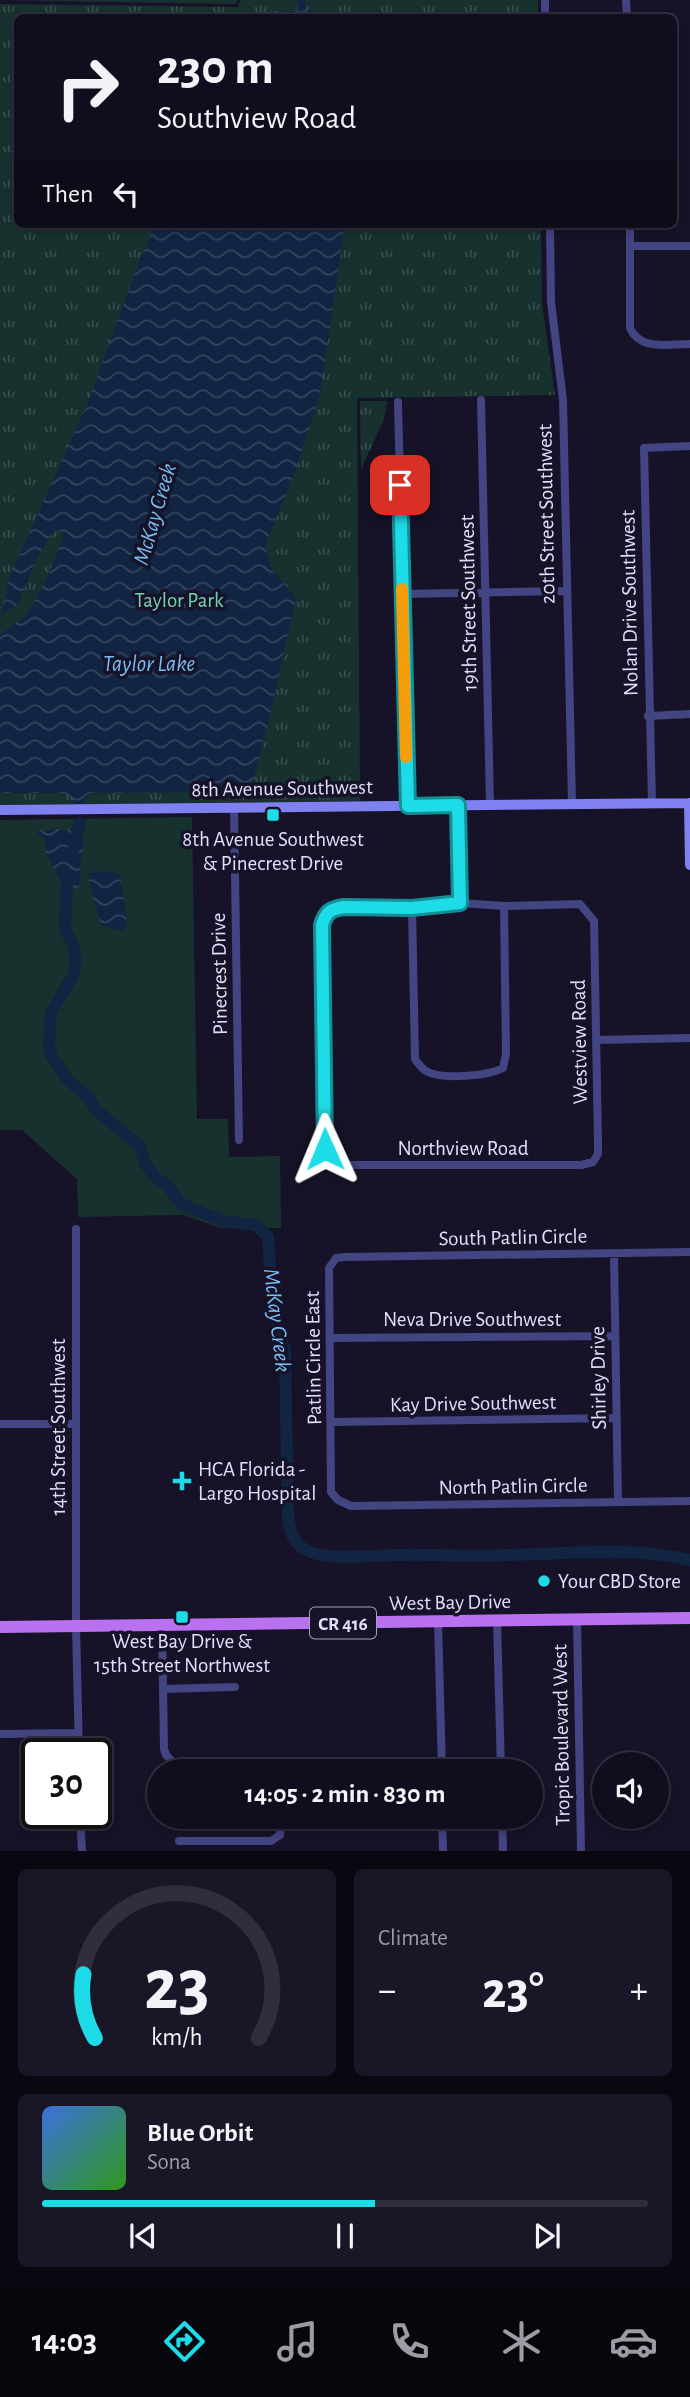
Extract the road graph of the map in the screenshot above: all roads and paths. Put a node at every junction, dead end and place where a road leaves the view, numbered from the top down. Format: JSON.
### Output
{"nodes":[{"id":1,"x":550,"y":228,"type":"edge"},
{"id":2,"x":630,"y":228,"type":"edge"},
{"id":3,"x":630,"y":246,"type":"junction"},
{"id":4,"x":690,"y":246,"type":"edge"},
{"id":5,"x":690,"y":344,"type":"edge"},
{"id":6,"x":481,"y":400,"type":"dead end"},
{"id":7,"x":398,"y":402,"type":"dead end"},
{"id":8,"x":690,"y":446,"type":"edge"},
{"id":9,"x":566,"y":590,"type":"junction"},
{"id":10,"x":484,"y":592,"type":"junction"},
{"id":11,"x":402,"y":594,"type":"junction"},
{"id":12,"x":690,"y":714,"type":"edge"},
{"id":13,"x":649,"y":716,"type":"junction"},
{"id":14,"x":652,"y":803,"type":"junction"},
{"id":15,"x":690,"y":803,"type":"edge"},
{"id":16,"x":572,"y":804,"type":"junction"},
{"id":17,"x":458,"y":805,"type":"junction"},
{"id":18,"x":490,"y":805,"type":"junction"},
{"id":19,"x":408,"y":806,"type":"junction"},
{"id":20,"x":234,"y":807,"type":"junction"},
{"id":21,"x":0,"y":810,"type":"edge"},
{"id":22,"x":690,"y":865,"type":"edge"},
{"id":23,"x":460,"y":903,"type":"junction"},
{"id":24,"x":504,"y":906,"type":"junction"},
{"id":25,"x":412,"y":908,"type":"junction"},
{"id":26,"x":690,"y":1038,"type":"edge"},
{"id":27,"x":597,"y":1040,"type":"junction"},
{"id":28,"x":239,"y":1140,"type":"dead end"},
{"id":29,"x":593,"y":1162,"type":"joint"},
{"id":30,"x":75,"y":1229,"type":"dead end"},
{"id":31,"x":690,"y":1252,"type":"edge"},
{"id":32,"x":614,"y":1253,"type":"junction"},
{"id":33,"x":336,"y":1258,"type":"joint"},
{"id":34,"x":615,"y":1336,"type":"junction"},
{"id":35,"x":330,"y":1338,"type":"junction"},
{"id":36,"x":616,"y":1419,"type":"junction"},
{"id":37,"x":331,"y":1422,"type":"junction"},
{"id":38,"x":0,"y":1424,"type":"edge"},
{"id":39,"x":76,"y":1424,"type":"junction"},
{"id":40,"x":338,"y":1500,"type":"joint"},
{"id":41,"x":690,"y":1501,"type":"edge"},
{"id":42,"x":618,"y":1502,"type":"junction"},
{"id":43,"x":690,"y":1618,"type":"edge"},
{"id":44,"x":577,"y":1619,"type":"junction"},
{"id":45,"x":438,"y":1621,"type":"junction"},
{"id":46,"x":497,"y":1621,"type":"junction"},
{"id":47,"x":162,"y":1625,"type":"junction"},
{"id":48,"x":76,"y":1626,"type":"junction"},
{"id":49,"x":0,"y":1627,"type":"edge"},
{"id":50,"x":235,"y":1687,"type":"dead end"},
{"id":51,"x":164,"y":1689,"type":"junction"},
{"id":52,"x":78,"y":1732,"type":"junction"},
{"id":53,"x":0,"y":1734,"type":"edge"},
{"id":54,"x":78,"y":1738,"type":"edge"},
{"id":55,"x":170,"y":1759,"type":"edge"},
{"id":56,"x":442,"y":1759,"type":"edge"},
{"id":57,"x":501,"y":1759,"type":"edge"},
{"id":58,"x":81,"y":1829,"type":"edge"},
{"id":59,"x":281,"y":1829,"type":"edge"},
{"id":60,"x":442,"y":1829,"type":"edge"},
{"id":61,"x":502,"y":1829,"type":"edge"},
{"id":62,"x":179,"y":1841,"type":"dead end"},
{"id":63,"x":82,"y":1851,"type":"edge"},
{"id":64,"x":443,"y":1851,"type":"edge"},
{"id":65,"x":503,"y":1851,"type":"edge"},
{"id":66,"x":580,"y":1851,"type":"edge"}],
"edges":[{"from":1,"to":9,"type":"street","name":"20th Street Southwest"},
{"from":2,"to":3,"type":"street"},
{"from":3,"to":4,"type":"street"},
{"from":3,"to":5,"type":"street"},
{"from":6,"to":10,"type":"street","name":"19th Street Southwest"},
{"from":7,"to":11,"type":"street"},
{"from":8,"to":13,"type":"street","name":"Nolan Drive Southwest"},
{"from":9,"to":10,"type":"street"},
{"from":9,"to":16,"type":"street","name":"20th Street Southwest"},
{"from":10,"to":11,"type":"street"},
{"from":10,"to":18,"type":"street","name":"19th Street Southwest"},
{"from":11,"to":19,"type":"street"},
{"from":12,"to":13,"type":"street"},
{"from":13,"to":14,"type":"street","name":"Nolan Drive Southwest"},
{"from":14,"to":15,"type":"street","name":"8th Avenue Southwest"},
{"from":14,"to":16,"type":"street","name":"8th Avenue Southwest"},
{"from":15,"to":22,"type":"street"},
{"from":16,"to":18,"type":"street","name":"8th Avenue Southwest"},
{"from":17,"to":18,"type":"street","name":"8th Avenue Southwest"},
{"from":17,"to":19,"type":"street","name":"8th Avenue Southwest"},
{"from":17,"to":23,"type":"street"},
{"from":19,"to":20,"type":"street","name":"8th Avenue Southwest"},
{"from":20,"to":21,"type":"street","name":"8th Avenue Southwest"},
{"from":20,"to":28,"type":"street","name":"Pinecrest Drive"},
{"from":23,"to":24,"type":"street"},
{"from":23,"to":25,"type":"street"},
{"from":24,"to":25,"type":"street"},
{"from":24,"to":27,"type":"street","name":"Westview Road"},
{"from":25,"to":29,"type":"street","name":"Northview Road"},
{"from":26,"to":27,"type":"street"},
{"from":27,"to":29,"type":"street","name":"Westview Road"},
{"from":30,"to":39,"type":"street","name":"14th Street Southwest"},
{"from":31,"to":32,"type":"street","name":"South Patlin Circle"},
{"from":32,"to":33,"type":"street","name":"South Patlin Circle"},
{"from":32,"to":34,"type":"street","name":"Shirley Drive"},
{"from":33,"to":35,"type":"street","name":"Patlin Circle East"},
{"from":34,"to":35,"type":"street","name":"Neva Drive Southwest"},
{"from":34,"to":36,"type":"street","name":"Shirley Drive"},
{"from":35,"to":37,"type":"street","name":"Patlin Circle East"},
{"from":36,"to":37,"type":"street","name":"Kay Drive Southwest"},
{"from":36,"to":42,"type":"street","name":"Shirley Drive"},
{"from":37,"to":40,"type":"street","name":"Patlin Circle East"},
{"from":38,"to":39,"type":"street"},
{"from":39,"to":48,"type":"street","name":"14th Street Southwest"},
{"from":40,"to":42,"type":"street","name":"North Patlin Circle"},
{"from":41,"to":42,"type":"street","name":"North Patlin Circle"},
{"from":43,"to":44,"type":"main road","name":"West Bay Drive","number":"CR 416"},
{"from":44,"to":46,"type":"main road","name":"West Bay Drive","number":"CR 416"},
{"from":44,"to":66,"type":"street","name":"Tropic Boulevard West"},
{"from":45,"to":46,"type":"main road","name":"West Bay Drive","number":"CR 416"},
{"from":45,"to":47,"type":"main road","name":"West Bay Drive","number":"CR 416"},
{"from":45,"to":56,"type":"street"},
{"from":46,"to":57,"type":"street"},
{"from":47,"to":48,"type":"main road","name":"West Bay Drive","number":"CR 416"},
{"from":47,"to":51,"type":"street"},
{"from":48,"to":49,"type":"main road","name":"West Bay Drive","number":"CR 416"},
{"from":48,"to":52,"type":"street","name":"14th Street Southwest"},
{"from":50,"to":51,"type":"street"},
{"from":51,"to":55,"type":"street"},
{"from":52,"to":53,"type":"street"},
{"from":52,"to":54,"type":"street","name":"14th Street Southwest"},
{"from":58,"to":63,"type":"street"},
{"from":59,"to":62,"type":"street"},
{"from":60,"to":64,"type":"street"},
{"from":61,"to":65,"type":"street"}]}
